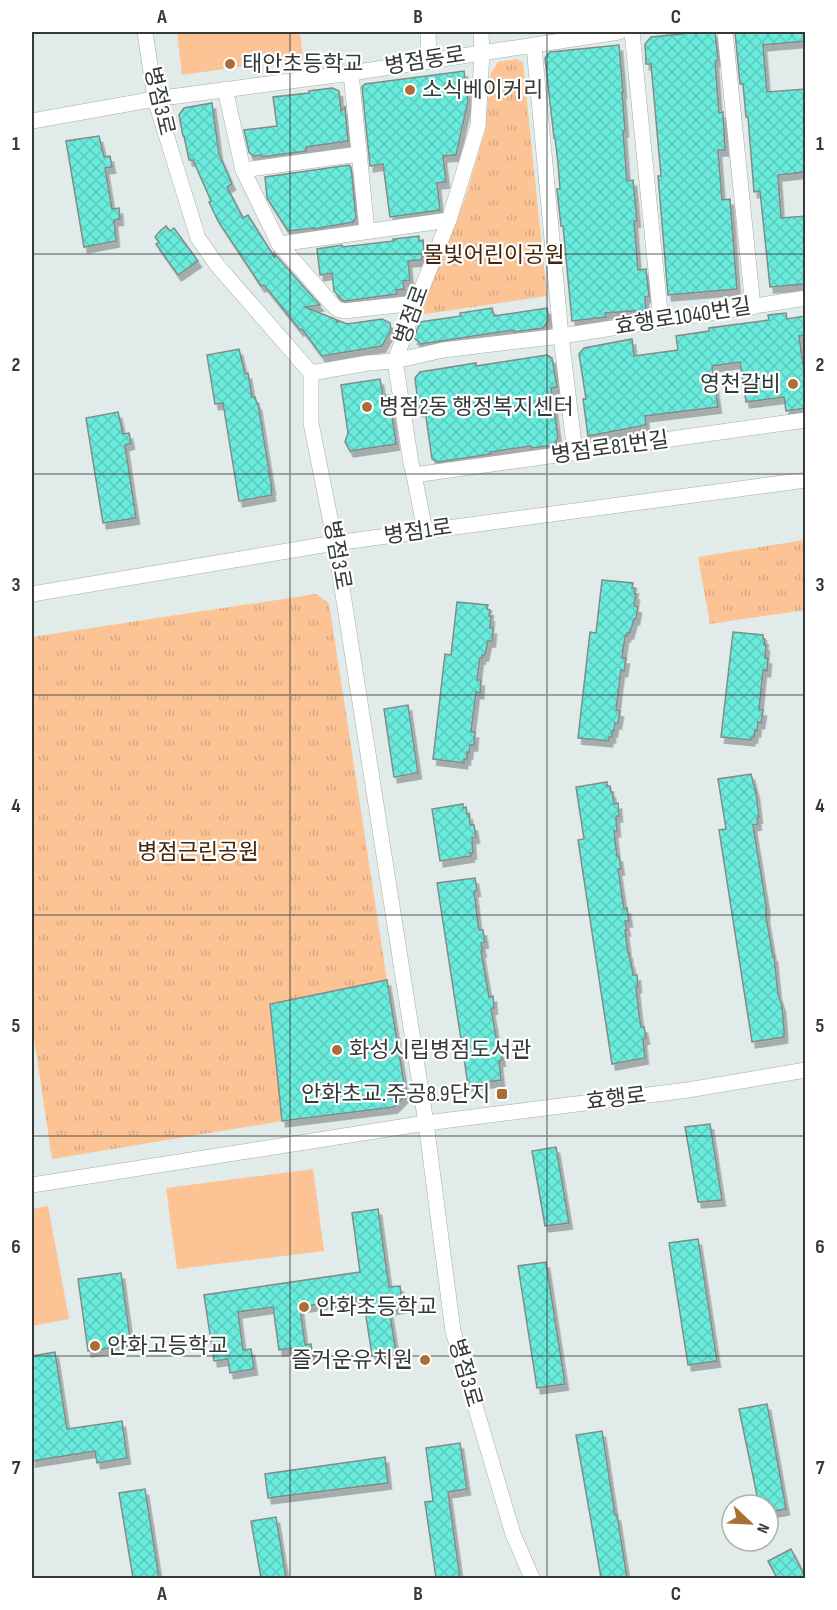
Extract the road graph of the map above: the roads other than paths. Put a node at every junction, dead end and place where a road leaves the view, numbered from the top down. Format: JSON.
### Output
{"nodes":[{"id":1,"x":146,"y":32,"type":"edge"},
{"id":2,"x":428,"y":32,"type":"edge"},
{"id":3,"x":482,"y":32,"type":"edge"},
{"id":4,"x":619,"y":32,"type":"edge"},
{"id":5,"x":632,"y":32,"type":"edge"},
{"id":6,"x":725,"y":32,"type":"edge"},
{"id":7,"x":534,"y":46,"type":"junction"},
{"id":8,"x":482,"y":52,"type":"junction"},
{"id":9,"x":429,"y":61,"type":"junction"},
{"id":10,"x":351,"y":73,"type":"junction"},
{"id":11,"x":225,"y":89,"type":"junction"},
{"id":12,"x":155,"y":99,"type":"junction"},
{"id":13,"x":32,"y":121,"type":"edge"},
{"id":14,"x":359,"y":154,"type":"junction"},
{"id":15,"x":243,"y":170,"type":"junction"},
{"id":16,"x":449,"y":220,"type":"junction"},
{"id":17,"x":367,"y":231,"type":"junction"},
{"id":18,"x":279,"y":244,"type":"junction"},
{"id":19,"x":806,"y":298,"type":"edge"},
{"id":20,"x":416,"y":303,"type":"junction"},
{"id":21,"x":753,"y":307,"type":"junction"},
{"id":22,"x":661,"y":321,"type":"junction"},
{"id":23,"x":561,"y":336,"type":"junction"},
{"id":24,"x":395,"y":361,"type":"junction"},
{"id":25,"x":311,"y":373,"type":"junction"},
{"id":26,"x":806,"y":420,"type":"edge"},
{"id":27,"x":575,"y":453,"type":"junction"},
{"id":28,"x":414,"y":475,"type":"junction"},
{"id":29,"x":806,"y":480,"type":"edge"},
{"id":30,"x":425,"y":531,"type":"junction"},
{"id":31,"x":335,"y":543,"type":"junction"},
{"id":32,"x":32,"y":594,"type":"edge"},
{"id":33,"x":806,"y":1070,"type":"edge"},
{"id":34,"x":426,"y":1124,"type":"junction"},
{"id":35,"x":32,"y":1185,"type":"edge"},
{"id":36,"x":532,"y":1578,"type":"edge"}],
"edges":[{"from":1,"to":12,"type":"street","name":"병점3로"},
{"from":2,"to":9,"type":"street"},
{"from":3,"to":8,"type":"street","name":"병점로"},
{"from":4,"to":7,"type":"street","name":"병점동로"},
{"from":5,"to":22,"type":"street"},
{"from":6,"to":21,"type":"street"},
{"from":7,"to":8,"type":"street","name":"병점동로"},
{"from":7,"to":23,"type":"street"},
{"from":8,"to":9,"type":"street","name":"병점동로"},
{"from":8,"to":16,"type":"street","name":"병점로"},
{"from":9,"to":10,"type":"street","name":"병점동로"},
{"from":10,"to":11,"type":"street","name":"병점동로"},
{"from":10,"to":14,"type":"street"},
{"from":11,"to":12,"type":"street","name":"병점동로"},
{"from":11,"to":15,"type":"street"},
{"from":12,"to":13,"type":"street","name":"병점동로"},
{"from":12,"to":25,"type":"street","name":"병점3로"},
{"from":14,"to":15,"type":"street"},
{"from":14,"to":17,"type":"street"},
{"from":15,"to":18,"type":"street"},
{"from":16,"to":17,"type":"street"},
{"from":16,"to":20,"type":"street","name":"병점로"},
{"from":17,"to":18,"type":"street"},
{"from":18,"to":20,"type":"street"},
{"from":19,"to":21,"type":"street","name":"효행로1040번길"},
{"from":20,"to":24,"type":"street","name":"병점로"},
{"from":21,"to":22,"type":"street","name":"효행로1040번길"},
{"from":22,"to":23,"type":"street","name":"효행로1040번길"},
{"from":23,"to":24,"type":"street","name":"효행로1040번길"},
{"from":23,"to":27,"type":"street"},
{"from":24,"to":25,"type":"street","name":"효행로1040번길"},
{"from":24,"to":28,"type":"street","name":"병점로"},
{"from":25,"to":31,"type":"street","name":"병점3로"},
{"from":26,"to":27,"type":"street","name":"병점로81번길"},
{"from":27,"to":28,"type":"street","name":"병점로81번길"},
{"from":28,"to":30,"type":"street","name":"병점로"},
{"from":29,"to":30,"type":"street","name":"병점1로"},
{"from":30,"to":31,"type":"street","name":"병점1로"},
{"from":31,"to":32,"type":"street","name":"병점1로"},
{"from":31,"to":34,"type":"street","name":"병점3로"},
{"from":33,"to":34,"type":"street","name":"효행로"},
{"from":34,"to":35,"type":"street"},
{"from":34,"to":36,"type":"street","name":"병점3로"}]}
